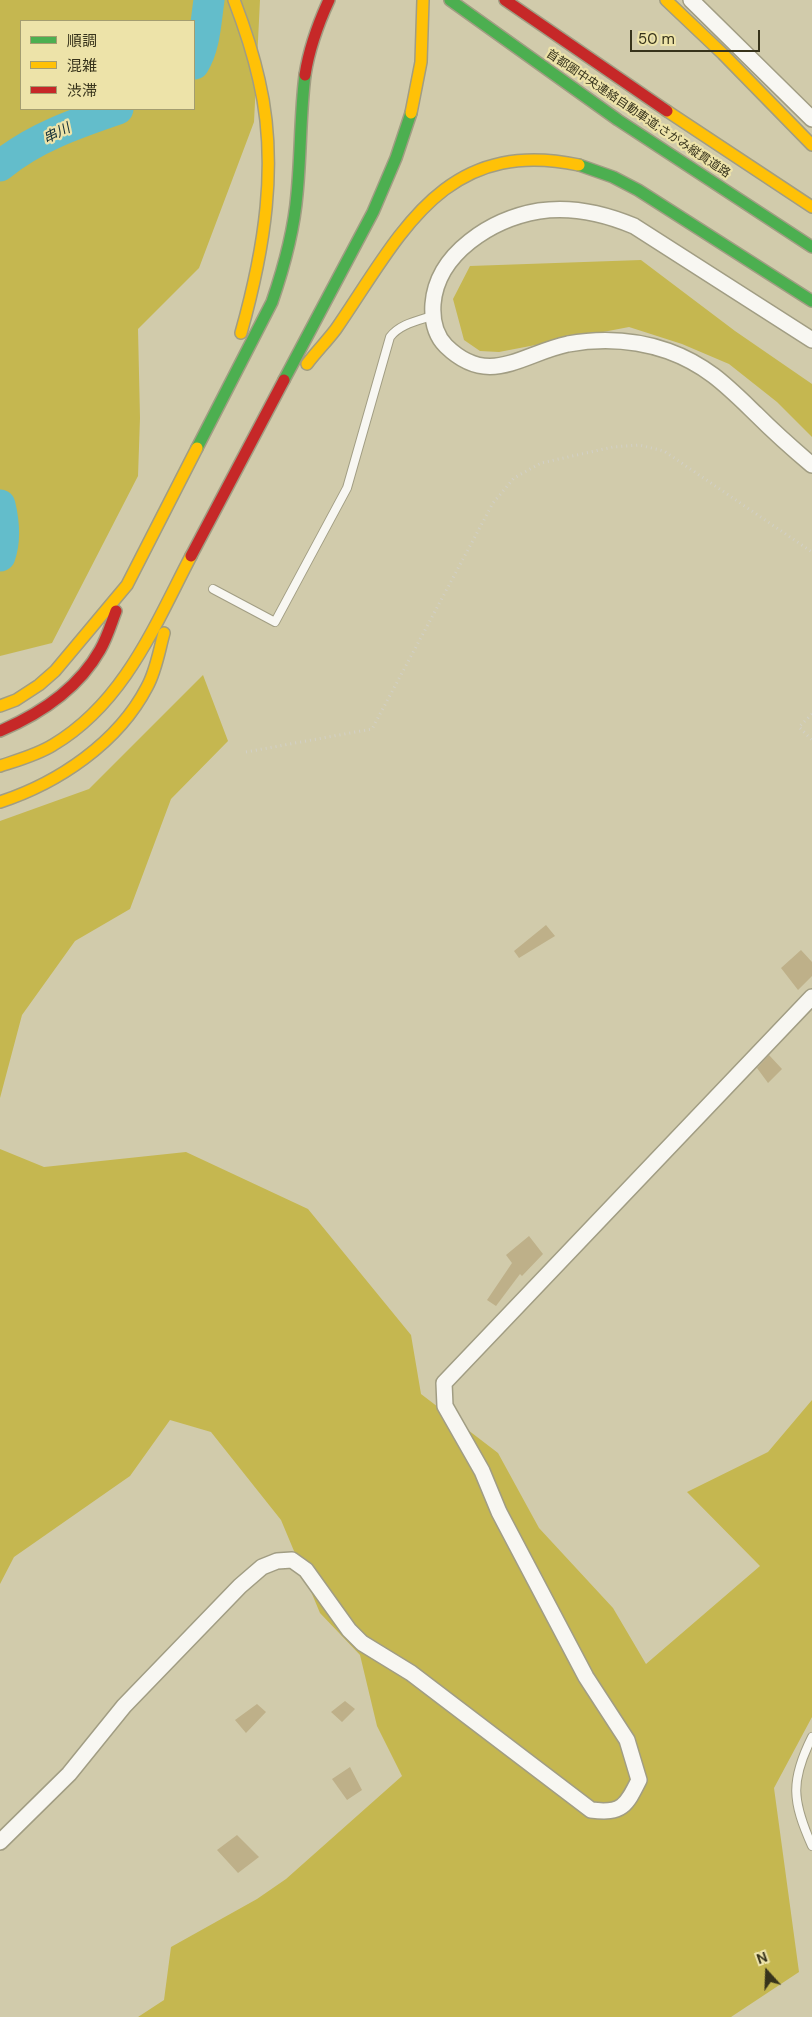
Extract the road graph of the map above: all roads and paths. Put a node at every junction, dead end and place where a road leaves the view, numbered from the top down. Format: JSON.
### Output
{"nodes":[{"id":1,"x":234,"y":0,"type":"edge"},
{"id":2,"x":329,"y":0,"type":"edge"},
{"id":3,"x":423,"y":0,"type":"edge"},
{"id":4,"x":450,"y":0,"type":"edge"},
{"id":5,"x":505,"y":0,"type":"edge"},
{"id":6,"x":666,"y":0,"type":"edge"},
{"id":7,"x":691,"y":0,"type":"edge"},
{"id":8,"x":812,"y":119,"type":"edge"},
{"id":9,"x":812,"y":145,"type":"edge"},
{"id":10,"x":812,"y":207,"type":"edge"},
{"id":11,"x":812,"y":247,"type":"edge"},
{"id":12,"x":812,"y":301,"type":"edge"},
{"id":13,"x":432,"y":316,"type":"junction"},
{"id":14,"x":812,"y":340,"type":"edge"},
{"id":15,"x":218,"y":409,"type":"junction"},
{"id":16,"x":264,"y":417,"type":"junction"},
{"id":17,"x":812,"y":465,"type":"edge"},
{"id":18,"x":812,"y":552,"type":"edge"},
{"id":19,"x":180,"y":579,"type":"junction"},
{"id":20,"x":127,"y":585,"type":"junction"},
{"id":21,"x":213,"y":589,"type":"dead end"},
{"id":22,"x":0,"y":706,"type":"edge"},
{"id":23,"x":812,"y":714,"type":"edge"},
{"id":24,"x":0,"y":731,"type":"edge"},
{"id":25,"x":812,"y":740,"type":"edge"},
{"id":26,"x":246,"y":752,"type":"dead end"},
{"id":27,"x":0,"y":766,"type":"edge"},
{"id":28,"x":0,"y":802,"type":"edge"},
{"id":29,"x":812,"y":997,"type":"edge"},
{"id":30,"x":812,"y":1737,"type":"edge"},
{"id":31,"x":0,"y":1842,"type":"edge"},
{"id":32,"x":812,"y":1846,"type":"edge"}],
"edges":[{"from":1,"to":15,"type":"highway"},
{"from":2,"to":15,"type":"highway"},
{"from":3,"to":16,"type":"highway"},
{"from":4,"to":11,"type":"highway","name":"首都圏中央連絡自動車道;さがみ縦貫道路"},
{"from":5,"to":10,"type":"highway","name":"首都圏中央連絡自動車道;さがみ縦貫道路"},
{"from":6,"to":9,"type":"highway"},
{"from":7,"to":8,"type":"street"},
{"from":12,"to":16,"type":"highway"},
{"from":13,"to":14,"type":"street"},
{"from":13,"to":17,"type":"street"},
{"from":13,"to":21,"type":"lane"},
{"from":15,"to":20,"type":"highway"},
{"from":16,"to":19,"type":"highway"},
{"from":18,"to":26,"type":"path"},
{"from":19,"to":27,"type":"highway"},
{"from":19,"to":28,"type":"highway"},
{"from":20,"to":22,"type":"highway"},
{"from":20,"to":24,"type":"highway"},
{"from":23,"to":25,"type":"path"},
{"from":29,"to":31,"type":"street"},
{"from":30,"to":32,"type":"lane"}]}
